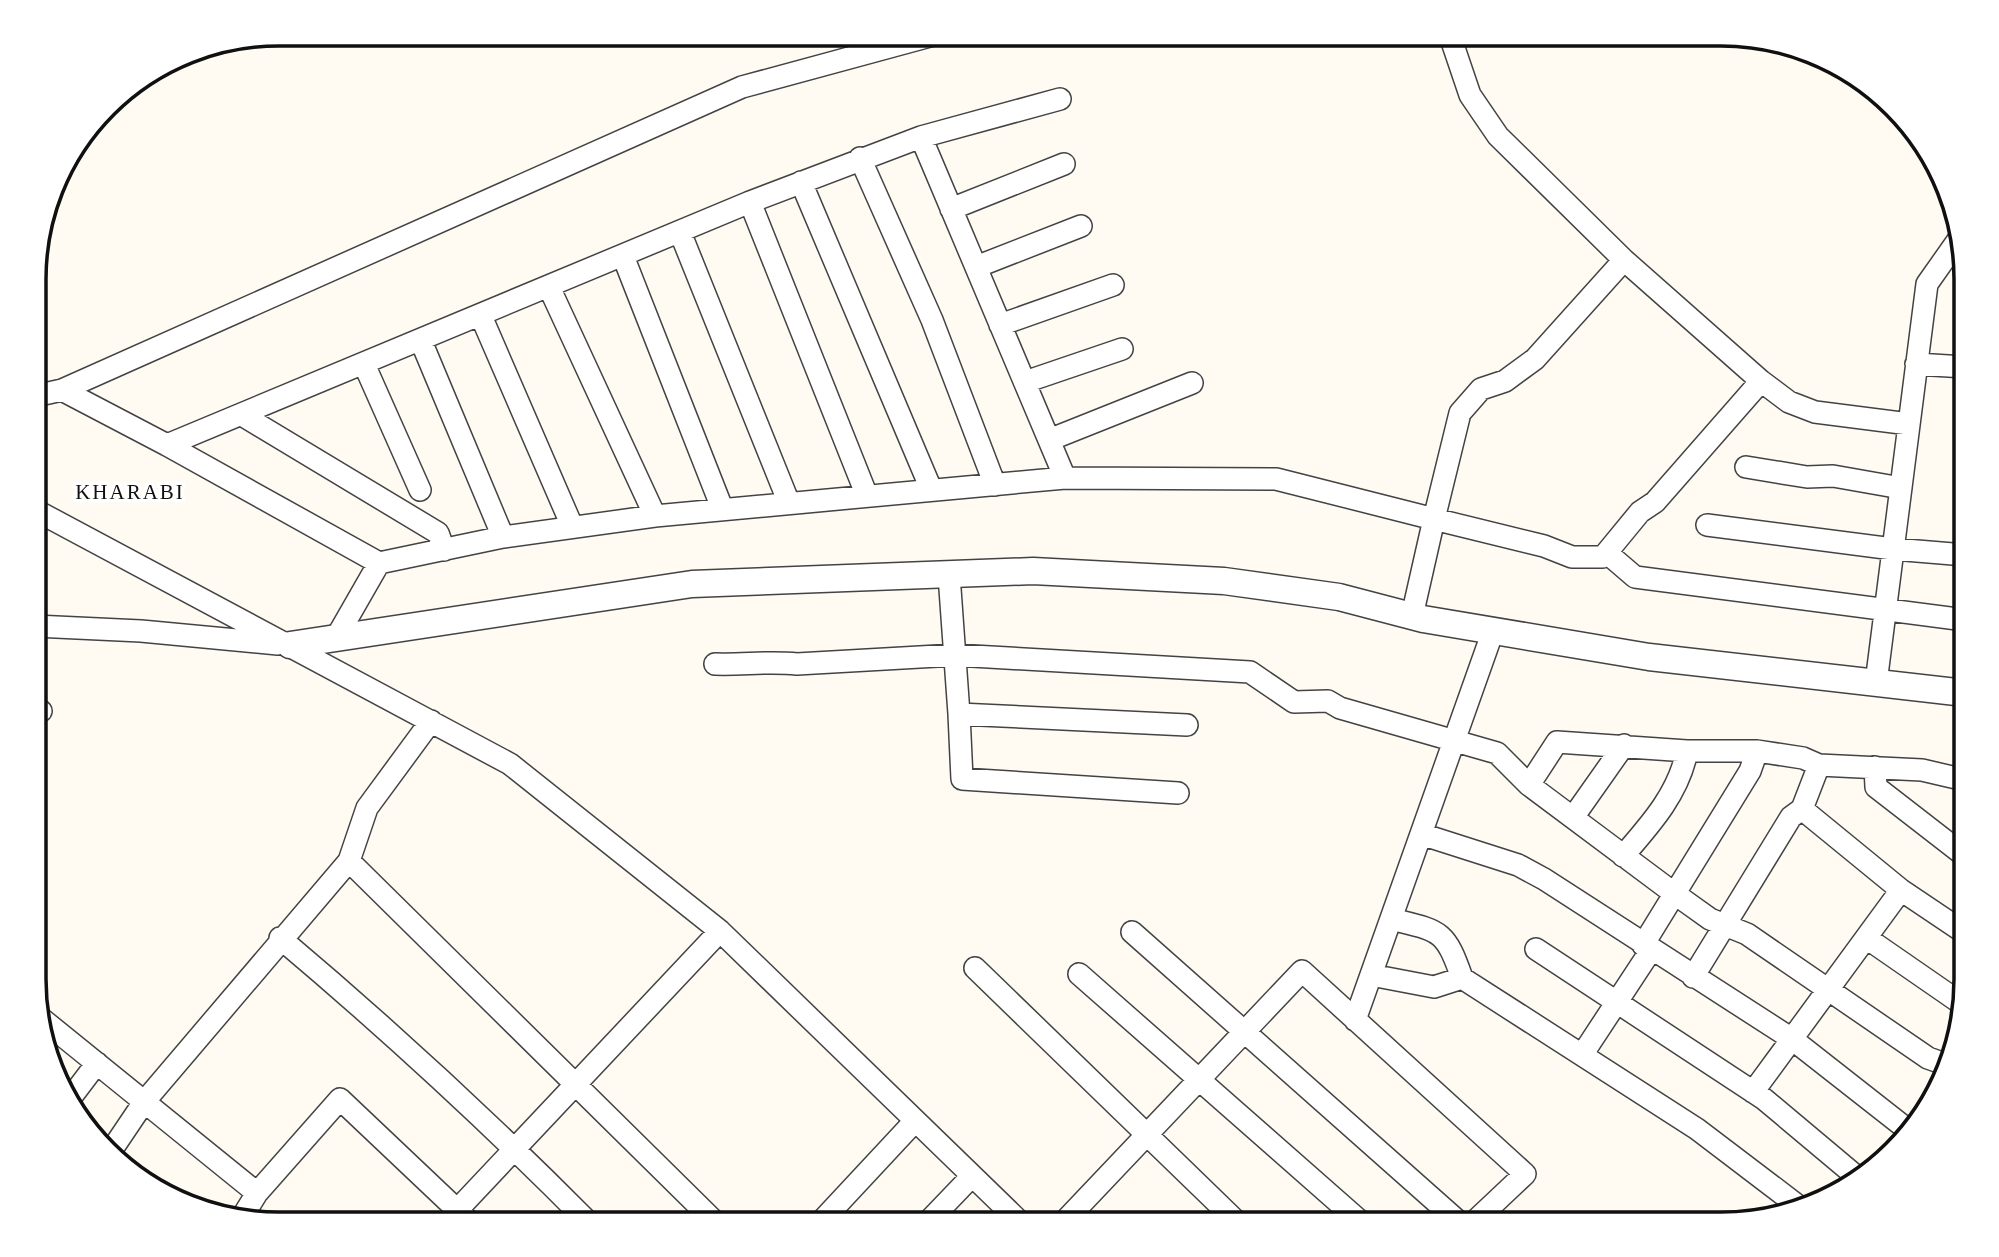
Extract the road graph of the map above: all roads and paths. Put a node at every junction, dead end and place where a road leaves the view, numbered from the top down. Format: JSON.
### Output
{"nodes":[{"id":1,"x":878,"y":46,"type":"edge"},
{"id":2,"x":1454,"y":46,"type":"edge"},
{"id":3,"x":1060,"y":99,"type":"dead end"},
{"id":4,"x":921,"y":137,"type":"junction"},
{"id":5,"x":859,"y":159,"type":"junction"},
{"id":6,"x":1064,"y":164,"type":"dead end"},
{"id":7,"x":801,"y":182,"type":"junction"},
{"id":8,"x":750,"y":202,"type":"junction"},
{"id":9,"x":951,"y":209,"type":"junction"},
{"id":10,"x":1081,"y":226,"type":"dead end"},
{"id":11,"x":680,"y":232,"type":"junction"},
{"id":12,"x":1952,"y":248,"type":"edge"},
{"id":13,"x":624,"y":256,"type":"junction"},
{"id":14,"x":1624,"y":260,"type":"junction"},
{"id":15,"x":976,"y":267,"type":"junction"},
{"id":16,"x":1113,"y":285,"type":"dead end"},
{"id":17,"x":549,"y":288,"type":"junction"},
{"id":18,"x":481,"y":316,"type":"junction"},
{"id":19,"x":1000,"y":325,"type":"junction"},
{"id":20,"x":421,"y":341,"type":"junction"},
{"id":21,"x":1122,"y":349,"type":"dead end"},
{"id":22,"x":364,"y":364,"type":"junction"},
{"id":23,"x":1916,"y":364,"type":"junction"},
{"id":24,"x":1953,"y":366,"type":"edge"},
{"id":25,"x":1761,"y":381,"type":"junction"},
{"id":26,"x":1025,"y":382,"type":"junction"},
{"id":27,"x":1192,"y":383,"type":"dead end"},
{"id":28,"x":62,"y":390,"type":"junction"},
{"id":29,"x":46,"y":394,"type":"edge"},
{"id":30,"x":242,"y":415,"type":"junction"},
{"id":31,"x":1909,"y":424,"type":"junction"},
{"id":32,"x":1049,"y":440,"type":"junction"},
{"id":33,"x":167,"y":445,"type":"junction"},
{"id":34,"x":1746,"y":467,"type":"dead end"},
{"id":35,"x":1065,"y":478,"type":"junction"},
{"id":36,"x":995,"y":485,"type":"junction"},
{"id":37,"x":1901,"y":488,"type":"junction"},
{"id":38,"x":420,"y":489,"type":"dead end"},
{"id":39,"x":931,"y":489,"type":"junction"},
{"id":40,"x":867,"y":496,"type":"junction"},
{"id":41,"x":789,"y":503,"type":"junction"},
{"id":42,"x":722,"y":509,"type":"junction"},
{"id":43,"x":46,"y":516,"type":"edge"},
{"id":44,"x":655,"y":516,"type":"junction"},
{"id":45,"x":1434,"y":519,"type":"junction"},
{"id":46,"x":572,"y":526,"type":"junction"},
{"id":47,"x":1707,"y":526,"type":"dead end"},
{"id":48,"x":503,"y":537,"type":"junction"},
{"id":49,"x":1893,"y":549,"type":"junction"},
{"id":50,"x":444,"y":550,"type":"junction"},
{"id":51,"x":1607,"y":553,"type":"junction"},
{"id":52,"x":1953,"y":554,"type":"edge"},
{"id":53,"x":379,"y":563,"type":"junction"},
{"id":54,"x":948,"y":575,"type":"junction"},
{"id":55,"x":1885,"y":611,"type":"junction"},
{"id":56,"x":1412,"y":616,"type":"junction"},
{"id":57,"x":1953,"y":619,"type":"edge"},
{"id":58,"x":46,"y":625,"type":"edge"},
{"id":59,"x":1493,"y":631,"type":"junction"},
{"id":60,"x":336,"y":638,"type":"junction"},
{"id":61,"x":290,"y":645,"type":"junction"},
{"id":62,"x":955,"y":654,"type":"junction"},
{"id":63,"x":715,"y":664,"type":"dead end"},
{"id":64,"x":1875,"y":683,"type":"junction"},
{"id":65,"x":1953,"y":692,"type":"edge"},
{"id":66,"x":959,"y":714,"type":"junction"},
{"id":67,"x":431,"y":721,"type":"junction"},
{"id":68,"x":1187,"y":725,"type":"dead end"},
{"id":69,"x":1454,"y":740,"type":"junction"},
{"id":70,"x":1624,"y":745,"type":"junction"},
{"id":71,"x":1687,"y":751,"type":"junction"},
{"id":72,"x":1757,"y":751,"type":"junction"},
{"id":73,"x":1819,"y":765,"type":"junction"},
{"id":74,"x":1875,"y":767,"type":"junction"},
{"id":75,"x":1953,"y":777,"type":"edge"},
{"id":76,"x":1529,"y":785,"type":"junction"},
{"id":77,"x":1178,"y":793,"type":"dead end"},
{"id":78,"x":1802,"y":809,"type":"junction"},
{"id":79,"x":1574,"y":816,"type":"junction"},
{"id":80,"x":1421,"y":834,"type":"junction"},
{"id":81,"x":1953,"y":847,"type":"edge"},
{"id":82,"x":1623,"y":856,"type":"junction"},
{"id":83,"x":349,"y":861,"type":"junction"},
{"id":84,"x":1901,"y":890,"type":"junction"},
{"id":85,"x":1675,"y":894,"type":"junction"},
{"id":86,"x":1391,"y":919,"type":"junction"},
{"id":87,"x":1726,"y":925,"type":"junction"},
{"id":88,"x":1953,"y":925,"type":"edge"},
{"id":89,"x":720,"y":931,"type":"junction"},
{"id":90,"x":1132,"y":932,"type":"dead end"},
{"id":91,"x":280,"y":939,"type":"junction"},
{"id":92,"x":1868,"y":939,"type":"junction"},
{"id":93,"x":1647,"y":948,"type":"junction"},
{"id":94,"x":1536,"y":949,"type":"dead end"},
{"id":95,"x":975,"y":968,"type":"dead end"},
{"id":96,"x":1079,"y":974,"type":"dead end"},
{"id":97,"x":1371,"y":975,"type":"junction"},
{"id":98,"x":1693,"y":976,"type":"junction"},
{"id":99,"x":1462,"y":978,"type":"junction"},
{"id":100,"x":1829,"y":990,"type":"junction"},
{"id":101,"x":1953,"y":997,"type":"edge"},
{"id":102,"x":1616,"y":1003,"type":"junction"},
{"id":103,"x":1355,"y":1020,"type":"junction"},
{"id":104,"x":51,"y":1027,"type":"edge"},
{"id":105,"x":1244,"y":1032,"type":"junction"},
{"id":106,"x":1792,"y":1039,"type":"junction"},
{"id":107,"x":1582,"y":1055,"type":"junction"},
{"id":108,"x":1937,"y":1061,"type":"edge"},
{"id":109,"x":97,"y":1063,"type":"junction"},
{"id":110,"x":1199,"y":1080,"type":"junction"},
{"id":111,"x":573,"y":1085,"type":"junction"},
{"id":112,"x":76,"y":1091,"type":"edge"},
{"id":113,"x":1753,"y":1092,"type":"junction"},
{"id":114,"x":144,"y":1102,"type":"junction"},
{"id":115,"x":915,"y":1121,"type":"junction"},
{"id":116,"x":1901,"y":1125,"type":"edge"},
{"id":117,"x":1147,"y":1135,"type":"junction"},
{"id":118,"x":116,"y":1144,"type":"edge"},
{"id":119,"x":515,"y":1148,"type":"junction"},
{"id":120,"x":1850,"y":1171,"type":"edge"},
{"id":121,"x":972,"y":1176,"type":"junction"},
{"id":122,"x":257,"y":1192,"type":"junction"},
{"id":123,"x":1791,"y":1201,"type":"edge"},
{"id":124,"x":247,"y":1210,"type":"edge"},
{"id":125,"x":1009,"y":1211,"type":"edge"},
{"id":126,"x":1074,"y":1211,"type":"edge"},
{"id":127,"x":1226,"y":1211,"type":"edge"},
{"id":128,"x":1349,"y":1211,"type":"edge"},
{"id":129,"x":1447,"y":1211,"type":"edge"},
{"id":130,"x":1486,"y":1211,"type":"edge"},
{"id":131,"x":451,"y":1212,"type":"edge"},
{"id":132,"x":464,"y":1212,"type":"edge"},
{"id":133,"x":578,"y":1212,"type":"edge"},
{"id":134,"x":704,"y":1212,"type":"edge"},
{"id":135,"x":830,"y":1212,"type":"edge"},
{"id":136,"x":938,"y":1212,"type":"edge"}],
"edges":[{"from":1,"to":28,"type":"street"},
{"from":2,"to":14,"type":"street"},
{"from":3,"to":4,"type":"street"},
{"from":4,"to":5,"type":"street"},
{"from":4,"to":9,"type":"street"},
{"from":5,"to":7,"type":"street"},
{"from":5,"to":36,"type":"street"},
{"from":6,"to":9,"type":"street"},
{"from":7,"to":8,"type":"street"},
{"from":7,"to":39,"type":"street"},
{"from":8,"to":11,"type":"street"},
{"from":8,"to":40,"type":"street"},
{"from":9,"to":15,"type":"street"},
{"from":10,"to":15,"type":"street"},
{"from":11,"to":13,"type":"street"},
{"from":11,"to":41,"type":"street"},
{"from":12,"to":23,"type":"street"},
{"from":13,"to":17,"type":"street"},
{"from":13,"to":42,"type":"street"},
{"from":14,"to":25,"type":"street"},
{"from":14,"to":45,"type":"street"},
{"from":15,"to":19,"type":"street"},
{"from":16,"to":19,"type":"street"},
{"from":17,"to":18,"type":"street"},
{"from":17,"to":44,"type":"street"},
{"from":18,"to":20,"type":"street"},
{"from":18,"to":46,"type":"street"},
{"from":19,"to":26,"type":"street"},
{"from":20,"to":22,"type":"street"},
{"from":20,"to":48,"type":"street"},
{"from":21,"to":26,"type":"street"},
{"from":22,"to":30,"type":"street"},
{"from":22,"to":38,"type":"street"},
{"from":23,"to":24,"type":"street"},
{"from":23,"to":31,"type":"street"},
{"from":25,"to":31,"type":"street"},
{"from":25,"to":51,"type":"street"},
{"from":26,"to":32,"type":"street"},
{"from":27,"to":32,"type":"street"},
{"from":28,"to":29,"type":"street"},
{"from":28,"to":33,"type":"street"},
{"from":30,"to":33,"type":"street"},
{"from":30,"to":50,"type":"street"},
{"from":31,"to":37,"type":"street"},
{"from":32,"to":35,"type":"street"},
{"from":33,"to":53,"type":"street"},
{"from":34,"to":37,"type":"street"},
{"from":35,"to":36,"type":"street"},
{"from":35,"to":45,"type":"street"},
{"from":36,"to":39,"type":"street"},
{"from":37,"to":49,"type":"street"},
{"from":39,"to":40,"type":"street"},
{"from":40,"to":41,"type":"street"},
{"from":41,"to":42,"type":"street"},
{"from":42,"to":44,"type":"street"},
{"from":43,"to":61,"type":"street"},
{"from":44,"to":46,"type":"street"},
{"from":45,"to":51,"type":"street"},
{"from":45,"to":56,"type":"street"},
{"from":46,"to":48,"type":"street"},
{"from":47,"to":49,"type":"street"},
{"from":48,"to":50,"type":"street"},
{"from":49,"to":52,"type":"street"},
{"from":49,"to":55,"type":"street"},
{"from":50,"to":53,"type":"street"},
{"from":51,"to":55,"type":"street"},
{"from":53,"to":60,"type":"street"},
{"from":54,"to":56,"type":"street"},
{"from":54,"to":60,"type":"street"},
{"from":54,"to":62,"type":"street"},
{"from":55,"to":57,"type":"street"},
{"from":55,"to":64,"type":"street"},
{"from":56,"to":59,"type":"street"},
{"from":58,"to":61,"type":"street"},
{"from":59,"to":64,"type":"street"},
{"from":59,"to":69,"type":"street"},
{"from":60,"to":61,"type":"street"},
{"from":61,"to":67,"type":"street"},
{"from":62,"to":63,"type":"street"},
{"from":62,"to":66,"type":"street"},
{"from":62,"to":69,"type":"street"},
{"from":64,"to":65,"type":"street"},
{"from":66,"to":68,"type":"street"},
{"from":66,"to":77,"type":"street"},
{"from":67,"to":83,"type":"street"},
{"from":67,"to":89,"type":"street"},
{"from":69,"to":76,"type":"street"},
{"from":69,"to":80,"type":"street"},
{"from":70,"to":71,"type":"street"},
{"from":70,"to":76,"type":"street"},
{"from":70,"to":79,"type":"street"},
{"from":71,"to":72,"type":"street"},
{"from":71,"to":82,"type":"street"},
{"from":72,"to":73,"type":"street"},
{"from":72,"to":85,"type":"street"},
{"from":73,"to":74,"type":"street"},
{"from":73,"to":78,"type":"street"},
{"from":74,"to":75,"type":"street"},
{"from":74,"to":81,"type":"street"},
{"from":76,"to":79,"type":"street"},
{"from":78,"to":84,"type":"street"},
{"from":78,"to":87,"type":"street"},
{"from":79,"to":82,"type":"street"},
{"from":80,"to":86,"type":"street"},
{"from":80,"to":93,"type":"street"},
{"from":82,"to":85,"type":"street"},
{"from":83,"to":91,"type":"street"},
{"from":83,"to":111,"type":"street"},
{"from":84,"to":88,"type":"street"},
{"from":84,"to":92,"type":"street"},
{"from":85,"to":87,"type":"street"},
{"from":85,"to":93,"type":"street"},
{"from":86,"to":97,"type":"street"},
{"from":86,"to":99,"type":"street"},
{"from":87,"to":98,"type":"street"},
{"from":87,"to":100,"type":"street"},
{"from":89,"to":111,"type":"street"},
{"from":89,"to":115,"type":"street"},
{"from":90,"to":105,"type":"street"},
{"from":91,"to":114,"type":"street"},
{"from":91,"to":119,"type":"street"},
{"from":92,"to":100,"type":"street"},
{"from":92,"to":101,"type":"street"},
{"from":93,"to":98,"type":"street"},
{"from":93,"to":102,"type":"street"},
{"from":94,"to":102,"type":"street"},
{"from":95,"to":117,"type":"street"},
{"from":96,"to":110,"type":"street"},
{"from":97,"to":99,"type":"street"},
{"from":97,"to":103,"type":"street"},
{"from":98,"to":106,"type":"street"},
{"from":99,"to":107,"type":"street"},
{"from":100,"to":106,"type":"street"},
{"from":100,"to":108,"type":"street"},
{"from":102,"to":107,"type":"street"},
{"from":102,"to":113,"type":"street"},
{"from":103,"to":105,"type":"street"},
{"from":103,"to":130,"type":"street"},
{"from":104,"to":109,"type":"street"},
{"from":105,"to":110,"type":"street"},
{"from":105,"to":129,"type":"street"},
{"from":106,"to":113,"type":"street"},
{"from":106,"to":116,"type":"street"},
{"from":107,"to":123,"type":"street"},
{"from":109,"to":112,"type":"street"},
{"from":109,"to":114,"type":"street"},
{"from":110,"to":117,"type":"street"},
{"from":110,"to":128,"type":"street"},
{"from":111,"to":119,"type":"street"},
{"from":111,"to":134,"type":"street"},
{"from":113,"to":120,"type":"street"},
{"from":114,"to":118,"type":"street"},
{"from":114,"to":122,"type":"street"},
{"from":115,"to":121,"type":"street"},
{"from":115,"to":135,"type":"street"},
{"from":117,"to":126,"type":"street"},
{"from":117,"to":127,"type":"street"},
{"from":119,"to":132,"type":"street"},
{"from":119,"to":133,"type":"street"},
{"from":121,"to":125,"type":"street"},
{"from":121,"to":136,"type":"street"},
{"from":122,"to":124,"type":"street"},
{"from":122,"to":131,"type":"street"}]}
